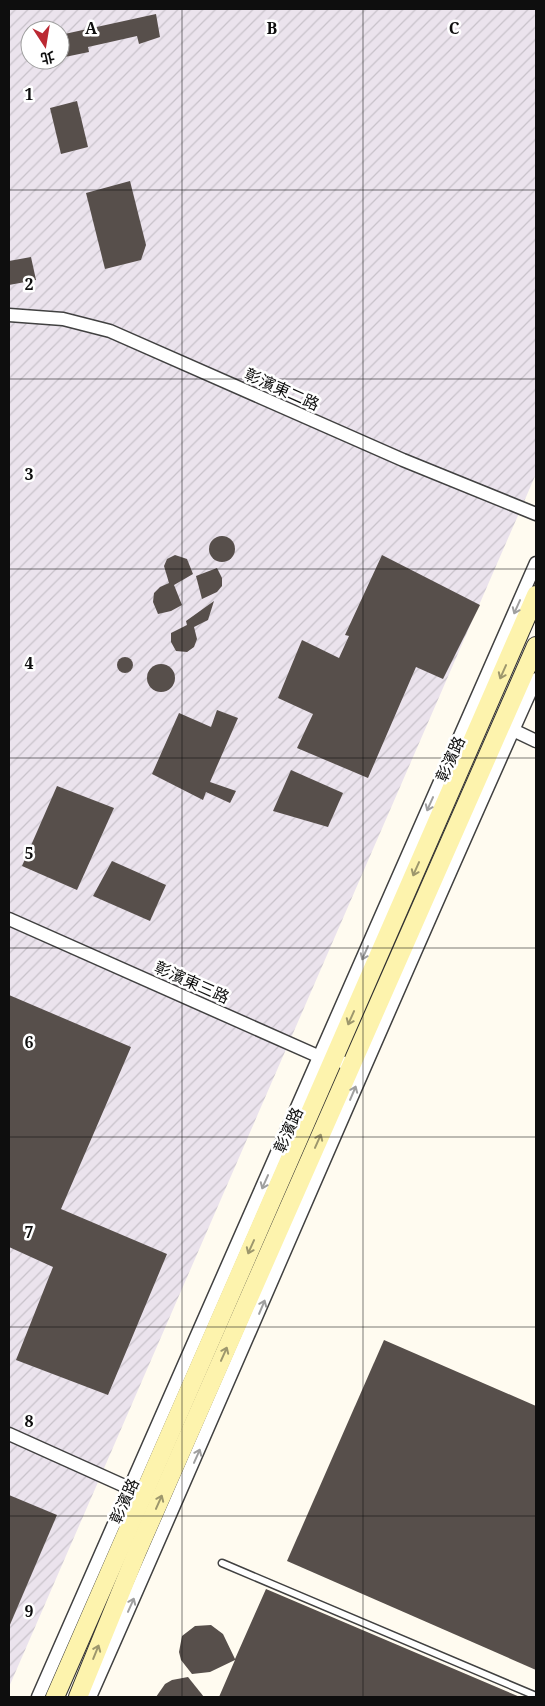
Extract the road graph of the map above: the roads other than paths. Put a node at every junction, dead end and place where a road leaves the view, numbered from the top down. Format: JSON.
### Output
{"nodes":[{"id":1,"x":9,"y":315,"type":"edge"},
{"id":2,"x":536,"y":514,"type":"edge"},
{"id":3,"x":536,"y":563,"type":"edge"},
{"id":4,"x":536,"y":595,"type":"edge"},
{"id":5,"x":536,"y":646,"type":"edge"},
{"id":6,"x":536,"y":679,"type":"edge"},
{"id":7,"x":513,"y":730,"type":"junction"},
{"id":8,"x":536,"y":741,"type":"edge"},
{"id":9,"x":9,"y":919,"type":"edge"},
{"id":10,"x":327,"y":1057,"type":"junction"},
{"id":11,"x":357,"y":1068,"type":"junction"},
{"id":12,"x":9,"y":1434,"type":"edge"},
{"id":13,"x":129,"y":1488,"type":"junction"},
{"id":14,"x":222,"y":1563,"type":"dead end"},
{"id":15,"x":536,"y":1696,"type":"edge"},
{"id":16,"x":38,"y":1697,"type":"edge"},
{"id":17,"x":55,"y":1697,"type":"edge"},
{"id":18,"x":78,"y":1697,"type":"edge"},
{"id":19,"x":90,"y":1697,"type":"edge"}],
"edges":[{"from":1,"to":2,"type":"street","name":"彰濱東二路"},
{"from":3,"to":10,"type":"street","name":"彰濱路","one_way":true},
{"from":4,"to":10,"type":"street","name":"彰濱路","one_way":true},
{"from":5,"to":11,"type":"street","name":"彰濱路"},
{"from":6,"to":7,"type":"street","name":"彰濱路"},
{"from":7,"to":8,"type":"street"},
{"from":7,"to":11,"type":"street","name":"彰濱路"},
{"from":9,"to":10,"type":"street","name":"彰濱東三路"},
{"from":10,"to":11,"type":"street","name":"彰濱東三路"},
{"from":10,"to":13,"type":"street","name":"彰濱路","one_way":true},
{"from":10,"to":17,"type":"street","name":"彰濱路","one_way":true},
{"from":18,"to":11,"type":"street","name":"彰濱路","one_way":true},
{"from":19,"to":11,"type":"street","name":"彰濱路","one_way":true},
{"from":12,"to":13,"type":"street"},
{"from":13,"to":16,"type":"street","name":"彰濱路"},
{"from":14,"to":15,"type":"lane"}]}
